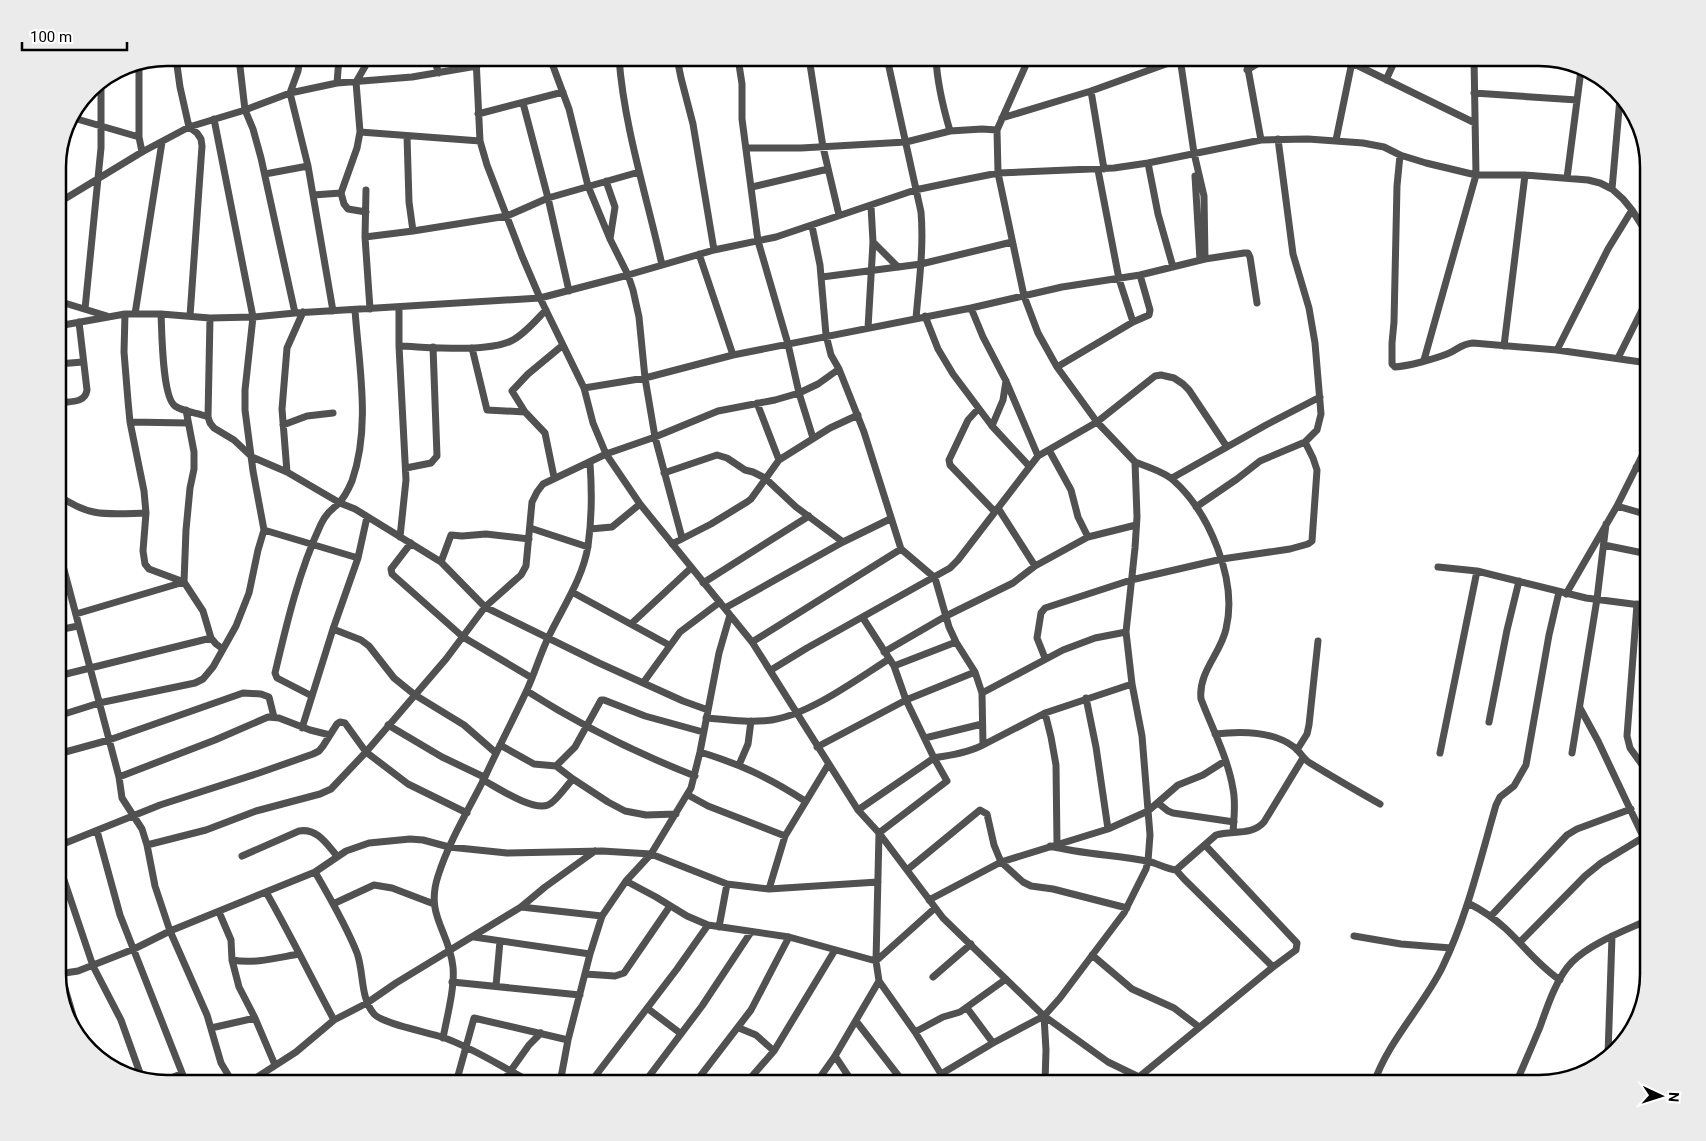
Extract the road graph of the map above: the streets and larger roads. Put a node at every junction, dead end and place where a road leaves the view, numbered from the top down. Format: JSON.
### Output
{"nodes":[{"id":1,"x":177,"y":66,"type":"edge"},
{"id":2,"x":240,"y":66,"type":"edge"},
{"id":3,"x":299,"y":66,"type":"edge"},
{"id":4,"x":338,"y":66,"type":"edge"},
{"id":5,"x":365,"y":66,"type":"edge"},
{"id":6,"x":437,"y":66,"type":"edge"},
{"id":7,"x":477,"y":66,"type":"joint"},
{"id":8,"x":553,"y":66,"type":"edge"},
{"id":9,"x":620,"y":66,"type":"edge"},
{"id":10,"x":678,"y":66,"type":"edge"},
{"id":11,"x":739,"y":66,"type":"edge"},
{"id":12,"x":810,"y":66,"type":"edge"},
{"id":13,"x":889,"y":66,"type":"edge"},
{"id":14,"x":936,"y":66,"type":"edge"},
{"id":15,"x":1025,"y":66,"type":"edge"},
{"id":16,"x":1158,"y":66,"type":"edge"},
{"id":17,"x":1181,"y":66,"type":"edge"},
{"id":18,"x":1247,"y":66,"type":"edge"},
{"id":19,"x":1254,"y":66,"type":"edge"},
{"id":20,"x":1351,"y":66,"type":"edge"},
{"id":21,"x":1360,"y":66,"type":"edge"},
{"id":22,"x":1392,"y":66,"type":"edge"},
{"id":23,"x":1474,"y":66,"type":"edge"},
{"id":24,"x":1247,"y":70,"type":"junction"},
{"id":25,"x":139,"y":71,"type":"edge"},
{"id":26,"x":439,"y":73,"type":"junction"},
{"id":27,"x":1580,"y":76,"type":"edge"},
{"id":28,"x":1386,"y":80,"type":"junction"},
{"id":29,"x":356,"y":82,"type":"junction"},
{"id":30,"x":336,"y":83,"type":"junction"},
{"id":31,"x":101,"y":91,"type":"edge"},
{"id":32,"x":1091,"y":91,"type":"junction"},
{"id":33,"x":563,"y":92,"type":"junction"},
{"id":34,"x":290,"y":93,"type":"junction"},
{"id":35,"x":1474,"y":93,"type":"junction"},
{"id":36,"x":1577,"y":100,"type":"junction"},
{"id":37,"x":523,"y":103,"type":"junction"},
{"id":38,"x":1619,"y":106,"type":"edge"},
{"id":39,"x":245,"y":110,"type":"junction"},
{"id":40,"x":478,"y":114,"type":"junction"},
{"id":41,"x":1002,"y":118,"type":"junction"},
{"id":42,"x":78,"y":119,"type":"edge"},
{"id":43,"x":214,"y":120,"type":"junction"},
{"id":44,"x":1475,"y":123,"type":"junction"},
{"id":45,"x":102,"y":126,"type":"junction"},
{"id":46,"x":190,"y":127,"type":"junction"},
{"id":47,"x":997,"y":130,"type":"junction"},
{"id":48,"x":950,"y":131,"type":"junction"},
{"id":49,"x":360,"y":132,"type":"junction"},
{"id":50,"x":138,"y":136,"type":"junction"},
{"id":51,"x":407,"y":136,"type":"junction"},
{"id":52,"x":1278,"y":139,"type":"junction"},
{"id":53,"x":1261,"y":140,"type":"junction"},
{"id":54,"x":1336,"y":140,"type":"junction"},
{"id":55,"x":480,"y":141,"type":"junction"},
{"id":56,"x":162,"y":142,"type":"junction"},
{"id":57,"x":906,"y":142,"type":"junction"},
{"id":58,"x":823,"y":147,"type":"junction"},
{"id":59,"x":746,"y":148,"type":"junction"},
{"id":60,"x":142,"y":152,"type":"junction"},
{"id":61,"x":1194,"y":153,"type":"junction"},
{"id":62,"x":1400,"y":155,"type":"junction"},
{"id":63,"x":1148,"y":163,"type":"junction"},
{"id":64,"x":308,"y":166,"type":"junction"},
{"id":65,"x":828,"y":169,"type":"junction"},
{"id":66,"x":1101,"y":169,"type":"junction"},
{"id":67,"x":640,"y":172,"type":"junction"},
{"id":68,"x":998,"y":173,"type":"junction"},
{"id":69,"x":265,"y":174,"type":"junction"},
{"id":70,"x":1476,"y":175,"type":"junction"},
{"id":71,"x":1525,"y":175,"type":"junction"},
{"id":72,"x":98,"y":178,"type":"junction"},
{"id":73,"x":1567,"y":178,"type":"junction"},
{"id":74,"x":606,"y":181,"type":"junction"},
{"id":75,"x":588,"y":186,"type":"junction"},
{"id":76,"x":752,"y":187,"type":"junction"},
{"id":77,"x":1612,"y":189,"type":"junction"},
{"id":78,"x":366,"y":190,"type":"dead end"},
{"id":79,"x":915,"y":190,"type":"junction"},
{"id":80,"x":341,"y":193,"type":"junction"},
{"id":81,"x":312,"y":195,"type":"junction"},
{"id":82,"x":66,"y":198,"type":"edge"},
{"id":83,"x":548,"y":198,"type":"junction"},
{"id":84,"x":871,"y":206,"type":"junction"},
{"id":85,"x":1632,"y":210,"type":"junction"},
{"id":86,"x":366,"y":212,"type":"junction"},
{"id":87,"x":839,"y":215,"type":"junction"},
{"id":88,"x":507,"y":216,"type":"junction"},
{"id":89,"x":1640,"y":222,"type":"edge"},
{"id":90,"x":812,"y":226,"type":"junction"},
{"id":91,"x":413,"y":231,"type":"junction"},
{"id":92,"x":365,"y":237,"type":"junction"},
{"id":93,"x":610,"y":239,"type":"junction"},
{"id":94,"x":758,"y":241,"type":"junction"},
{"id":95,"x":873,"y":242,"type":"junction"},
{"id":96,"x":1012,"y":242,"type":"junction"},
{"id":97,"x":714,"y":250,"type":"junction"},
{"id":98,"x":699,"y":254,"type":"junction"},
{"id":99,"x":1203,"y":259,"type":"junction"},
{"id":100,"x":921,"y":264,"type":"junction"},
{"id":101,"x":662,"y":265,"type":"junction"},
{"id":102,"x":898,"y":267,"type":"junction"},
{"id":103,"x":1173,"y":267,"type":"junction"},
{"id":104,"x":871,"y":271,"type":"junction"},
{"id":105,"x":628,"y":275,"type":"junction"},
{"id":106,"x":1140,"y":275,"type":"junction"},
{"id":107,"x":822,"y":277,"type":"junction"},
{"id":108,"x":1119,"y":279,"type":"junction"},
{"id":109,"x":569,"y":291,"type":"junction"},
{"id":110,"x":1024,"y":296,"type":"junction"},
{"id":111,"x":540,"y":298,"type":"junction"},
{"id":112,"x":66,"y":303,"type":"edge"},
{"id":113,"x":1257,"y":303,"type":"dead end"},
{"id":114,"x":399,"y":307,"type":"junction"},
{"id":115,"x":971,"y":308,"type":"junction"},
{"id":116,"x":85,"y":309,"type":"junction"},
{"id":117,"x":370,"y":309,"type":"junction"},
{"id":118,"x":355,"y":310,"type":"junction"},
{"id":119,"x":546,"y":310,"type":"junction"},
{"id":120,"x":333,"y":311,"type":"junction"},
{"id":121,"x":299,"y":313,"type":"junction"},
{"id":122,"x":125,"y":314,"type":"junction"},
{"id":123,"x":135,"y":314,"type":"junction"},
{"id":124,"x":161,"y":314,"type":"junction"},
{"id":125,"x":1640,"y":314,"type":"edge"},
{"id":126,"x":190,"y":316,"type":"junction"},
{"id":127,"x":925,"y":316,"type":"junction"},
{"id":128,"x":108,"y":317,"type":"junction"},
{"id":129,"x":253,"y":317,"type":"junction"},
{"id":130,"x":210,"y":318,"type":"junction"},
{"id":131,"x":916,"y":318,"type":"junction"},
{"id":132,"x":79,"y":322,"type":"junction"},
{"id":133,"x":1133,"y":322,"type":"junction"},
{"id":134,"x":66,"y":324,"type":"edge"},
{"id":135,"x":868,"y":328,"type":"junction"},
{"id":136,"x":826,"y":335,"type":"junction"},
{"id":137,"x":788,"y":344,"type":"junction"},
{"id":138,"x":563,"y":345,"type":"junction"},
{"id":139,"x":399,"y":346,"type":"junction"},
{"id":140,"x":1504,"y":346,"type":"junction"},
{"id":141,"x":432,"y":347,"type":"junction"},
{"id":142,"x":472,"y":348,"type":"junction"},
{"id":143,"x":1557,"y":350,"type":"junction"},
{"id":144,"x":733,"y":354,"type":"junction"},
{"id":145,"x":1618,"y":358,"type":"junction"},
{"id":146,"x":1424,"y":360,"type":"junction"},
{"id":147,"x":83,"y":362,"type":"junction"},
{"id":148,"x":1640,"y":362,"type":"edge"},
{"id":149,"x":66,"y":363,"type":"edge"},
{"id":150,"x":1057,"y":366,"type":"junction"},
{"id":151,"x":838,"y":369,"type":"junction"},
{"id":152,"x":645,"y":378,"type":"junction"},
{"id":153,"x":1006,"y":380,"type":"junction"},
{"id":154,"x":584,"y":388,"type":"junction"},
{"id":155,"x":798,"y":392,"type":"junction"},
{"id":156,"x":1320,"y":397,"type":"junction"},
{"id":157,"x":66,"y":402,"type":"edge"},
{"id":158,"x":757,"y":403,"type":"junction"},
{"id":159,"x":978,"y":409,"type":"junction"},
{"id":160,"x":186,"y":410,"type":"junction"},
{"id":161,"x":525,"y":412,"type":"junction"},
{"id":162,"x":333,"y":413,"type":"dead end"},
{"id":163,"x":858,"y":416,"type":"junction"},
{"id":164,"x":208,"y":417,"type":"junction"},
{"id":165,"x":130,"y":422,"type":"junction"},
{"id":166,"x":188,"y":422,"type":"junction"},
{"id":167,"x":1097,"y":422,"type":"junction"},
{"id":168,"x":283,"y":425,"type":"junction"},
{"id":169,"x":992,"y":426,"type":"junction"},
{"id":170,"x":655,"y":437,"type":"junction"},
{"id":171,"x":813,"y":438,"type":"junction"},
{"id":172,"x":1305,"y":442,"type":"junction"},
{"id":173,"x":1227,"y":447,"type":"junction"},
{"id":174,"x":1050,"y":450,"type":"junction"},
{"id":175,"x":606,"y":454,"type":"junction"},
{"id":176,"x":252,"y":456,"type":"junction"},
{"id":177,"x":1038,"y":456,"type":"junction"},
{"id":178,"x":1640,"y":459,"type":"edge"},
{"id":179,"x":779,"y":460,"type":"junction"},
{"id":180,"x":1135,"y":462,"type":"junction"},
{"id":181,"x":590,"y":463,"type":"junction"},
{"id":182,"x":1030,"y":466,"type":"junction"},
{"id":183,"x":1636,"y":466,"type":"junction"},
{"id":184,"x":1640,"y":467,"type":"edge"},
{"id":185,"x":406,"y":468,"type":"junction"},
{"id":186,"x":287,"y":472,"type":"junction"},
{"id":187,"x":664,"y":472,"type":"junction"},
{"id":188,"x":554,"y":478,"type":"junction"},
{"id":189,"x":766,"y":478,"type":"junction"},
{"id":190,"x":1172,"y":478,"type":"junction"},
{"id":191,"x":66,"y":500,"type":"edge"},
{"id":192,"x":340,"y":503,"type":"junction"},
{"id":193,"x":640,"y":504,"type":"junction"},
{"id":194,"x":1616,"y":506,"type":"junction"},
{"id":195,"x":1196,"y":507,"type":"junction"},
{"id":196,"x":996,"y":510,"type":"junction"},
{"id":197,"x":146,"y":513,"type":"junction"},
{"id":198,"x":1640,"y":513,"type":"edge"},
{"id":199,"x":809,"y":516,"type":"junction"},
{"id":200,"x":367,"y":517,"type":"junction"},
{"id":201,"x":890,"y":519,"type":"junction"},
{"id":202,"x":1606,"y":524,"type":"junction"},
{"id":203,"x":1136,"y":525,"type":"junction"},
{"id":204,"x":530,"y":528,"type":"junction"},
{"id":205,"x":590,"y":529,"type":"junction"},
{"id":206,"x":264,"y":530,"type":"junction"},
{"id":207,"x":400,"y":537,"type":"junction"},
{"id":208,"x":1088,"y":537,"type":"junction"},
{"id":209,"x":682,"y":538,"type":"junction"},
{"id":210,"x":529,"y":539,"type":"junction"},
{"id":211,"x":843,"y":542,"type":"junction"},
{"id":212,"x":312,"y":543,"type":"junction"},
{"id":213,"x":411,"y":543,"type":"junction"},
{"id":214,"x":672,"y":544,"type":"junction"},
{"id":215,"x":1604,"y":545,"type":"junction"},
{"id":216,"x":588,"y":547,"type":"junction"},
{"id":217,"x":900,"y":549,"type":"junction"},
{"id":218,"x":1640,"y":552,"type":"edge"},
{"id":219,"x":358,"y":558,"type":"junction"},
{"id":220,"x":1222,"y":559,"type":"junction"},
{"id":221,"x":440,"y":562,"type":"junction"},
{"id":222,"x":1035,"y":566,"type":"junction"},
{"id":223,"x":1438,"y":567,"type":"dead end"},
{"id":224,"x":691,"y":568,"type":"junction"},
{"id":225,"x":1477,"y":571,"type":"junction"},
{"id":226,"x":66,"y":578,"type":"edge"},
{"id":227,"x":935,"y":578,"type":"junction"},
{"id":228,"x":1131,"y":580,"type":"junction"},
{"id":229,"x":1519,"y":581,"type":"junction"},
{"id":230,"x":184,"y":582,"type":"junction"},
{"id":231,"x":703,"y":583,"type":"junction"},
{"id":232,"x":572,"y":592,"type":"junction"},
{"id":233,"x":1563,"y":593,"type":"junction"},
{"id":234,"x":1598,"y":599,"type":"junction"},
{"id":235,"x":1637,"y":604,"type":"junction"},
{"id":236,"x":722,"y":605,"type":"junction"},
{"id":237,"x":1640,"y":605,"type":"edge"},
{"id":238,"x":485,"y":607,"type":"junction"},
{"id":239,"x":76,"y":614,"type":"junction"},
{"id":240,"x":730,"y":614,"type":"junction"},
{"id":241,"x":946,"y":616,"type":"junction"},
{"id":242,"x":863,"y":618,"type":"junction"},
{"id":243,"x":631,"y":624,"type":"junction"},
{"id":244,"x":78,"y":626,"type":"junction"},
{"id":245,"x":66,"y":628,"type":"edge"},
{"id":246,"x":333,"y":629,"type":"junction"},
{"id":247,"x":1126,"y":632,"type":"junction"},
{"id":248,"x":463,"y":637,"type":"junction"},
{"id":249,"x":548,"y":637,"type":"junction"},
{"id":250,"x":211,"y":638,"type":"junction"},
{"id":251,"x":1318,"y":641,"type":"dead end"},
{"id":252,"x":752,"y":642,"type":"junction"},
{"id":253,"x":956,"y":642,"type":"junction"},
{"id":254,"x":669,"y":645,"type":"junction"},
{"id":255,"x":223,"y":648,"type":"junction"},
{"id":256,"x":884,"y":652,"type":"junction"},
{"id":257,"x":1045,"y":658,"type":"junction"},
{"id":258,"x":889,"y":659,"type":"junction"},
{"id":259,"x":894,"y":666,"type":"junction"},
{"id":260,"x":89,"y":668,"type":"junction"},
{"id":261,"x":771,"y":670,"type":"junction"},
{"id":262,"x":975,"y":672,"type":"junction"},
{"id":263,"x":66,"y":674,"type":"edge"},
{"id":264,"x":532,"y":678,"type":"junction"},
{"id":265,"x":643,"y":683,"type":"junction"},
{"id":266,"x":1132,"y":684,"type":"junction"},
{"id":267,"x":527,"y":691,"type":"junction"},
{"id":268,"x":982,"y":693,"type":"junction"},
{"id":269,"x":415,"y":695,"type":"junction"},
{"id":270,"x":312,"y":696,"type":"junction"},
{"id":271,"x":1086,"y":698,"type":"junction"},
{"id":272,"x":906,"y":700,"type":"junction"},
{"id":273,"x":98,"y":703,"type":"junction"},
{"id":274,"x":1580,"y":708,"type":"junction"},
{"id":275,"x":66,"y":713,"type":"edge"},
{"id":276,"x":1045,"y":713,"type":"junction"},
{"id":277,"x":707,"y":714,"type":"junction"},
{"id":278,"x":798,"y":714,"type":"junction"},
{"id":279,"x":274,"y":717,"type":"junction"},
{"id":280,"x":751,"y":721,"type":"junction"},
{"id":281,"x":1489,"y":722,"type":"dead end"},
{"id":282,"x":982,"y":724,"type":"junction"},
{"id":283,"x":388,"y":725,"type":"junction"},
{"id":284,"x":587,"y":726,"type":"junction"},
{"id":285,"x":302,"y":728,"type":"junction"},
{"id":286,"x":703,"y":732,"type":"junction"},
{"id":287,"x":1215,"y":734,"type":"junction"},
{"id":288,"x":330,"y":735,"type":"junction"},
{"id":289,"x":925,"y":738,"type":"junction"},
{"id":290,"x":109,"y":740,"type":"junction"},
{"id":291,"x":500,"y":745,"type":"junction"},
{"id":292,"x":983,"y":745,"type":"junction"},
{"id":293,"x":817,"y":747,"type":"junction"},
{"id":294,"x":1297,"y":750,"type":"junction"},
{"id":295,"x":66,"y":752,"type":"edge"},
{"id":296,"x":366,"y":752,"type":"junction"},
{"id":297,"x":700,"y":752,"type":"junction"},
{"id":298,"x":496,"y":753,"type":"junction"},
{"id":299,"x":1440,"y":753,"type":"dead end"},
{"id":300,"x":1572,"y":753,"type":"dead end"},
{"id":301,"x":934,"y":758,"type":"junction"},
{"id":302,"x":1303,"y":758,"type":"junction"},
{"id":303,"x":1225,"y":761,"type":"junction"},
{"id":304,"x":1640,"y":762,"type":"edge"},
{"id":305,"x":739,"y":765,"type":"junction"},
{"id":306,"x":828,"y":765,"type":"junction"},
{"id":307,"x":556,"y":766,"type":"junction"},
{"id":308,"x":694,"y":776,"type":"junction"},
{"id":309,"x":119,"y":777,"type":"junction"},
{"id":310,"x":484,"y":779,"type":"junction"},
{"id":311,"x":572,"y":779,"type":"junction"},
{"id":312,"x":688,"y":795,"type":"junction"},
{"id":313,"x":805,"y":801,"type":"junction"},
{"id":314,"x":1158,"y":803,"type":"junction"},
{"id":315,"x":1380,"y":804,"type":"dead end"},
{"id":316,"x":1630,"y":809,"type":"junction"},
{"id":317,"x":858,"y":810,"type":"junction"},
{"id":318,"x":1148,"y":811,"type":"junction"},
{"id":319,"x":467,"y":813,"type":"junction"},
{"id":320,"x":676,"y":814,"type":"junction"},
{"id":321,"x":134,"y":815,"type":"junction"},
{"id":322,"x":1234,"y":822,"type":"junction"},
{"id":323,"x":1108,"y":829,"type":"junction"},
{"id":324,"x":1640,"y":829,"type":"edge"},
{"id":325,"x":97,"y":831,"type":"junction"},
{"id":326,"x":1233,"y":832,"type":"junction"},
{"id":327,"x":880,"y":833,"type":"junction"},
{"id":328,"x":785,"y":836,"type":"junction"},
{"id":329,"x":1640,"y":839,"type":"edge"},
{"id":330,"x":66,"y":843,"type":"edge"},
{"id":331,"x":147,"y":845,"type":"junction"},
{"id":332,"x":1054,"y":845,"type":"junction"},
{"id":333,"x":1205,"y":845,"type":"junction"},
{"id":334,"x":449,"y":847,"type":"junction"},
{"id":335,"x":595,"y":851,"type":"junction"},
{"id":336,"x":651,"y":854,"type":"junction"},
{"id":337,"x":242,"y":856,"type":"dead end"},
{"id":338,"x":337,"y":856,"type":"junction"},
{"id":339,"x":1148,"y":861,"type":"junction"},
{"id":340,"x":1001,"y":862,"type":"junction"},
{"id":341,"x":907,"y":870,"type":"junction"},
{"id":342,"x":1176,"y":870,"type":"junction"},
{"id":343,"x":315,"y":872,"type":"junction"},
{"id":344,"x":626,"y":881,"type":"junction"},
{"id":345,"x":878,"y":882,"type":"junction"},
{"id":346,"x":727,"y":884,"type":"junction"},
{"id":347,"x":66,"y":886,"type":"edge"},
{"id":348,"x":769,"y":889,"type":"junction"},
{"id":349,"x":266,"y":892,"type":"junction"},
{"id":350,"x":929,"y":900,"type":"junction"},
{"id":351,"x":1468,"y":903,"type":"junction"},
{"id":352,"x":334,"y":904,"type":"junction"},
{"id":353,"x":434,"y":904,"type":"junction"},
{"id":354,"x":670,"y":906,"type":"junction"},
{"id":355,"x":521,"y":907,"type":"junction"},
{"id":356,"x":935,"y":908,"type":"junction"},
{"id":357,"x":1127,"y":908,"type":"junction"},
{"id":358,"x":219,"y":912,"type":"junction"},
{"id":359,"x":602,"y":916,"type":"junction"},
{"id":360,"x":1491,"y":916,"type":"junction"},
{"id":361,"x":1640,"y":924,"type":"edge"},
{"id":362,"x":708,"y":925,"type":"junction"},
{"id":363,"x":719,"y":927,"type":"junction"},
{"id":364,"x":170,"y":931,"type":"junction"},
{"id":365,"x":751,"y":932,"type":"junction"},
{"id":366,"x":1354,"y":936,"type":"dead end"},
{"id":367,"x":1612,"y":936,"type":"junction"},
{"id":368,"x":474,"y":937,"type":"junction"},
{"id":369,"x":789,"y":937,"type":"junction"},
{"id":370,"x":500,"y":940,"type":"junction"},
{"id":371,"x":1520,"y":942,"type":"junction"},
{"id":372,"x":971,"y":944,"type":"junction"},
{"id":373,"x":1451,"y":948,"type":"junction"},
{"id":374,"x":134,"y":949,"type":"junction"},
{"id":375,"x":835,"y":950,"type":"junction"},
{"id":376,"x":450,"y":951,"type":"junction"},
{"id":377,"x":299,"y":954,"type":"junction"},
{"id":378,"x":590,"y":954,"type":"junction"},
{"id":379,"x":1092,"y":955,"type":"junction"},
{"id":380,"x":232,"y":960,"type":"junction"},
{"id":381,"x":876,"y":961,"type":"junction"},
{"id":382,"x":93,"y":966,"type":"junction"},
{"id":383,"x":1273,"y":967,"type":"junction"},
{"id":384,"x":66,"y":974,"type":"edge"},
{"id":385,"x":585,"y":974,"type":"junction"},
{"id":386,"x":933,"y":977,"type":"dead end"},
{"id":387,"x":1006,"y":979,"type":"junction"},
{"id":388,"x":1560,"y":980,"type":"junction"},
{"id":389,"x":879,"y":981,"type":"junction"},
{"id":390,"x":452,"y":982,"type":"junction"},
{"id":391,"x":496,"y":986,"type":"junction"},
{"id":392,"x":580,"y":995,"type":"junction"},
{"id":393,"x":367,"y":1003,"type":"junction"},
{"id":394,"x":647,"y":1008,"type":"junction"},
{"id":395,"x":967,"y":1008,"type":"junction"},
{"id":396,"x":1044,"y":1016,"type":"junction"},
{"id":397,"x":255,"y":1018,"type":"junction"},
{"id":398,"x":334,"y":1020,"type":"junction"},
{"id":399,"x":856,"y":1021,"type":"junction"},
{"id":400,"x":1199,"y":1027,"type":"junction"},
{"id":401,"x":211,"y":1028,"type":"junction"},
{"id":402,"x":738,"y":1028,"type":"junction"},
{"id":403,"x":915,"y":1032,"type":"junction"},
{"id":404,"x":540,"y":1033,"type":"junction"},
{"id":405,"x":680,"y":1033,"type":"junction"},
{"id":406,"x":443,"y":1038,"type":"junction"},
{"id":407,"x":568,"y":1040,"type":"junction"},
{"id":408,"x":993,"y":1044,"type":"junction"},
{"id":409,"x":467,"y":1047,"type":"junction"},
{"id":410,"x":1608,"y":1047,"type":"edge"},
{"id":411,"x":774,"y":1051,"type":"junction"},
{"id":412,"x":835,"y":1056,"type":"junction"},
{"id":413,"x":275,"y":1065,"type":"junction"},
{"id":414,"x":139,"y":1070,"type":"edge"},
{"id":415,"x":510,"y":1071,"type":"junction"},
{"id":416,"x":181,"y":1074,"type":"edge"},
{"id":417,"x":941,"y":1074,"type":"joint"},
{"id":418,"x":228,"y":1075,"type":"edge"},
{"id":419,"x":261,"y":1075,"type":"edge"},
{"id":420,"x":459,"y":1075,"type":"edge"},
{"id":421,"x":508,"y":1075,"type":"edge"},
{"id":422,"x":517,"y":1075,"type":"edge"},
{"id":423,"x":562,"y":1075,"type":"edge"},
{"id":424,"x":597,"y":1075,"type":"edge"},
{"id":425,"x":650,"y":1075,"type":"edge"},
{"id":426,"x":702,"y":1075,"type":"edge"},
{"id":427,"x":754,"y":1075,"type":"edge"},
{"id":428,"x":822,"y":1075,"type":"edge"},
{"id":429,"x":847,"y":1075,"type":"edge"},
{"id":430,"x":897,"y":1075,"type":"edge"},
{"id":431,"x":1045,"y":1075,"type":"edge"},
{"id":432,"x":1135,"y":1075,"type":"edge"},
{"id":433,"x":1141,"y":1075,"type":"edge"},
{"id":434,"x":1378,"y":1075,"type":"edge"},
{"id":435,"x":1520,"y":1075,"type":"edge"}],
"edges":[{"from":1,"to":46,"type":"street"},
{"from":2,"to":39,"type":"street"},
{"from":3,"to":34,"type":"street"},
{"from":4,"to":30,"type":"street"},
{"from":5,"to":29,"type":"street"},
{"from":6,"to":26,"type":"street"},
{"from":7,"to":26,"type":"street"},
{"from":7,"to":40,"type":"street"},
{"from":8,"to":33,"type":"street"},
{"from":9,"to":67,"type":"street"},
{"from":10,"to":97,"type":"street"},
{"from":11,"to":59,"type":"street"},
{"from":12,"to":58,"type":"street"},
{"from":13,"to":57,"type":"street"},
{"from":14,"to":48,"type":"street"},
{"from":15,"to":41,"type":"street"},
{"from":16,"to":32,"type":"street"},
{"from":17,"to":61,"type":"street"},
{"from":18,"to":24,"type":"street"},
{"from":19,"to":24,"type":"street"},
{"from":20,"to":54,"type":"street"},
{"from":21,"to":28,"type":"street"},
{"from":22,"to":28,"type":"street"},
{"from":23,"to":35,"type":"street"},
{"from":24,"to":53,"type":"street"},
{"from":25,"to":50,"type":"street"},
{"from":26,"to":29,"type":"street"},
{"from":27,"to":36,"type":"street"},
{"from":28,"to":44,"type":"street"},
{"from":29,"to":30,"type":"street"},
{"from":29,"to":49,"type":"street"},
{"from":30,"to":34,"type":"street"},
{"from":31,"to":45,"type":"street"},
{"from":32,"to":41,"type":"street"},
{"from":32,"to":66,"type":"street"},
{"from":33,"to":37,"type":"street"},
{"from":33,"to":75,"type":"street"},
{"from":34,"to":39,"type":"street"},
{"from":34,"to":64,"type":"street"},
{"from":35,"to":36,"type":"street"},
{"from":35,"to":44,"type":"street"},
{"from":36,"to":73,"type":"street"},
{"from":37,"to":40,"type":"street"},
{"from":37,"to":83,"type":"street"},
{"from":38,"to":77,"type":"street"},
{"from":39,"to":43,"type":"street"},
{"from":39,"to":69,"type":"street"},
{"from":40,"to":55,"type":"street"},
{"from":41,"to":47,"type":"street"},
{"from":42,"to":45,"type":"street"},
{"from":43,"to":46,"type":"street"},
{"from":43,"to":129,"type":"street"},
{"from":44,"to":70,"type":"street"},
{"from":45,"to":50,"type":"street"},
{"from":45,"to":72,"type":"street"},
{"from":46,"to":56,"type":"street"},
{"from":46,"to":126,"type":"street"},
{"from":47,"to":48,"type":"street"},
{"from":47,"to":68,"type":"street"},
{"from":48,"to":57,"type":"street"},
{"from":49,"to":51,"type":"street"},
{"from":49,"to":80,"type":"street"},
{"from":50,"to":60,"type":"street"},
{"from":51,"to":55,"type":"street"},
{"from":51,"to":91,"type":"street"},
{"from":52,"to":53,"type":"street"},
{"from":52,"to":54,"type":"street"},
{"from":52,"to":156,"type":"street"},
{"from":53,"to":61,"type":"street"},
{"from":54,"to":62,"type":"street"},
{"from":55,"to":88,"type":"street"},
{"from":56,"to":60,"type":"street"},
{"from":56,"to":123,"type":"street"},
{"from":57,"to":58,"type":"street"},
{"from":57,"to":79,"type":"street"},
{"from":58,"to":59,"type":"street"},
{"from":58,"to":65,"type":"street"},
{"from":59,"to":76,"type":"street"},
{"from":60,"to":72,"type":"street"},
{"from":61,"to":63,"type":"street"},
{"from":61,"to":99,"type":"street"},
{"from":62,"to":70,"type":"street"},
{"from":62,"to":146,"type":"street"},
{"from":63,"to":66,"type":"street"},
{"from":63,"to":103,"type":"street"},
{"from":64,"to":69,"type":"street"},
{"from":64,"to":81,"type":"street"},
{"from":65,"to":76,"type":"street"},
{"from":65,"to":87,"type":"street"},
{"from":66,"to":68,"type":"street"},
{"from":66,"to":108,"type":"street"},
{"from":67,"to":74,"type":"street"},
{"from":67,"to":101,"type":"street"},
{"from":68,"to":79,"type":"street"},
{"from":68,"to":96,"type":"street"},
{"from":69,"to":121,"type":"street"},
{"from":70,"to":71,"type":"street"},
{"from":70,"to":146,"type":"street"},
{"from":71,"to":73,"type":"street"},
{"from":71,"to":140,"type":"street"},
{"from":72,"to":82,"type":"street"},
{"from":72,"to":116,"type":"street"},
{"from":73,"to":77,"type":"street"},
{"from":74,"to":75,"type":"street"},
{"from":74,"to":93,"type":"street"},
{"from":75,"to":83,"type":"street"},
{"from":75,"to":93,"type":"street"},
{"from":76,"to":94,"type":"street"},
{"from":77,"to":85,"type":"street"},
{"from":78,"to":86,"type":"street"},
{"from":79,"to":84,"type":"street"},
{"from":79,"to":100,"type":"street"},
{"from":80,"to":81,"type":"street"},
{"from":80,"to":86,"type":"street"},
{"from":81,"to":120,"type":"street"},
{"from":83,"to":88,"type":"street"},
{"from":83,"to":109,"type":"street"},
{"from":84,"to":87,"type":"street"},
{"from":84,"to":95,"type":"street"},
{"from":85,"to":89,"type":"street"},
{"from":85,"to":143,"type":"street"},
{"from":86,"to":92,"type":"street"},
{"from":87,"to":90,"type":"street"},
{"from":88,"to":91,"type":"street"},
{"from":88,"to":111,"type":"street"},
{"from":90,"to":94,"type":"street"},
{"from":90,"to":107,"type":"street"},
{"from":91,"to":92,"type":"street"},
{"from":92,"to":117,"type":"street"},
{"from":93,"to":105,"type":"street"},
{"from":94,"to":97,"type":"street"},
{"from":94,"to":137,"type":"street"},
{"from":95,"to":102,"type":"street"},
{"from":95,"to":104,"type":"street"},
{"from":96,"to":100,"type":"street"},
{"from":96,"to":110,"type":"street"},
{"from":97,"to":98,"type":"street"},
{"from":98,"to":101,"type":"street"},
{"from":98,"to":144,"type":"street"},
{"from":99,"to":103,"type":"street"},
{"from":99,"to":113,"type":"street"},
{"from":100,"to":102,"type":"street"},
{"from":100,"to":131,"type":"street"},
{"from":101,"to":105,"type":"street"},
{"from":102,"to":104,"type":"street"},
{"from":103,"to":106,"type":"street"},
{"from":104,"to":107,"type":"street"},
{"from":104,"to":135,"type":"street"},
{"from":105,"to":109,"type":"street"},
{"from":105,"to":152,"type":"street"},
{"from":106,"to":108,"type":"street"},
{"from":106,"to":133,"type":"street"},
{"from":107,"to":136,"type":"street"},
{"from":108,"to":110,"type":"street"},
{"from":108,"to":133,"type":"street"},
{"from":109,"to":111,"type":"street"},
{"from":110,"to":115,"type":"street"},
{"from":110,"to":150,"type":"street"},
{"from":111,"to":114,"type":"street"},
{"from":111,"to":119,"type":"street"},
{"from":112,"to":116,"type":"street"},
{"from":114,"to":117,"type":"street"},
{"from":114,"to":139,"type":"street"},
{"from":115,"to":127,"type":"street"},
{"from":115,"to":153,"type":"street"},
{"from":116,"to":128,"type":"street"},
{"from":117,"to":118,"type":"street"},
{"from":118,"to":120,"type":"street"},
{"from":118,"to":192,"type":"street"},
{"from":119,"to":138,"type":"street"},
{"from":119,"to":142,"type":"street"},
{"from":120,"to":121,"type":"street"},
{"from":121,"to":129,"type":"street"},
{"from":121,"to":168,"type":"street"},
{"from":122,"to":123,"type":"street"},
{"from":122,"to":128,"type":"street"},
{"from":122,"to":165,"type":"street"},
{"from":123,"to":124,"type":"street"},
{"from":124,"to":126,"type":"street"},
{"from":124,"to":160,"type":"street"},
{"from":125,"to":145,"type":"street"},
{"from":126,"to":130,"type":"street"},
{"from":127,"to":131,"type":"street"},
{"from":127,"to":159,"type":"street"},
{"from":128,"to":132,"type":"street"},
{"from":129,"to":130,"type":"street"},
{"from":129,"to":176,"type":"street"},
{"from":130,"to":164,"type":"street"},
{"from":131,"to":135,"type":"street"},
{"from":132,"to":134,"type":"street"},
{"from":132,"to":147,"type":"street"},
{"from":133,"to":150,"type":"street"},
{"from":135,"to":136,"type":"street"},
{"from":136,"to":137,"type":"street"},
{"from":136,"to":151,"type":"street"},
{"from":137,"to":144,"type":"street"},
{"from":137,"to":155,"type":"street"},
{"from":138,"to":154,"type":"street"},
{"from":138,"to":161,"type":"street"},
{"from":139,"to":141,"type":"street"},
{"from":139,"to":185,"type":"street"},
{"from":140,"to":143,"type":"street"},
{"from":140,"to":146,"type":"street"},
{"from":141,"to":142,"type":"street"},
{"from":141,"to":185,"type":"street"},
{"from":142,"to":161,"type":"street"},
{"from":143,"to":145,"type":"street"},
{"from":144,"to":152,"type":"street"},
{"from":145,"to":148,"type":"street"},
{"from":147,"to":149,"type":"street"},
{"from":147,"to":157,"type":"street"},
{"from":150,"to":167,"type":"street"},
{"from":151,"to":155,"type":"street"},
{"from":151,"to":163,"type":"street"},
{"from":152,"to":154,"type":"street"},
{"from":152,"to":170,"type":"street"},
{"from":153,"to":169,"type":"street"},
{"from":153,"to":177,"type":"street"},
{"from":154,"to":175,"type":"street"},
{"from":155,"to":158,"type":"street"},
{"from":155,"to":171,"type":"street"},
{"from":156,"to":172,"type":"street"},
{"from":156,"to":173,"type":"street"},
{"from":158,"to":170,"type":"street"},
{"from":158,"to":179,"type":"street"},
{"from":159,"to":169,"type":"street"},
{"from":159,"to":196,"type":"street"},
{"from":160,"to":164,"type":"street"},
{"from":160,"to":166,"type":"street"},
{"from":161,"to":188,"type":"street"},
{"from":162,"to":168,"type":"street"},
{"from":163,"to":171,"type":"street"},
{"from":163,"to":201,"type":"street"},
{"from":164,"to":176,"type":"street"},
{"from":165,"to":166,"type":"street"},
{"from":165,"to":197,"type":"street"},
{"from":166,"to":230,"type":"street"},
{"from":167,"to":173,"type":"street"},
{"from":167,"to":174,"type":"street"},
{"from":167,"to":180,"type":"street"},
{"from":168,"to":186,"type":"street"},
{"from":169,"to":182,"type":"street"},
{"from":170,"to":175,"type":"street"},
{"from":170,"to":187,"type":"street"},
{"from":171,"to":179,"type":"street"},
{"from":172,"to":195,"type":"street"},
{"from":172,"to":220,"type":"street"},
{"from":173,"to":190,"type":"street"},
{"from":174,"to":177,"type":"street"},
{"from":174,"to":208,"type":"street"},
{"from":175,"to":181,"type":"street"},
{"from":175,"to":193,"type":"street"},
{"from":176,"to":186,"type":"street"},
{"from":176,"to":206,"type":"street"},
{"from":177,"to":182,"type":"street"},
{"from":178,"to":183,"type":"street"},
{"from":179,"to":189,"type":"street"},
{"from":180,"to":190,"type":"street"},
{"from":180,"to":203,"type":"street"},
{"from":181,"to":188,"type":"street"},
{"from":181,"to":205,"type":"street"},
{"from":182,"to":196,"type":"street"},
{"from":183,"to":184,"type":"street"},
{"from":183,"to":194,"type":"street"},
{"from":185,"to":207,"type":"street"},
{"from":186,"to":192,"type":"street"},
{"from":187,"to":189,"type":"street"},
{"from":187,"to":209,"type":"street"},
{"from":188,"to":204,"type":"street"},
{"from":189,"to":199,"type":"street"},
{"from":189,"to":209,"type":"street"},
{"from":190,"to":195,"type":"street"},
{"from":191,"to":197,"type":"street"},
{"from":192,"to":200,"type":"street"},
{"from":192,"to":212,"type":"street"},
{"from":193,"to":205,"type":"street"},
{"from":193,"to":214,"type":"street"},
{"from":194,"to":198,"type":"street"},
{"from":194,"to":202,"type":"street"},
{"from":195,"to":220,"type":"street"},
{"from":196,"to":222,"type":"street"},
{"from":196,"to":227,"type":"street"},
{"from":197,"to":230,"type":"street"},
{"from":199,"to":211,"type":"street"},
{"from":199,"to":231,"type":"street"},
{"from":200,"to":207,"type":"street"},
{"from":200,"to":219,"type":"street"},
{"from":201,"to":211,"type":"street"},
{"from":201,"to":217,"type":"street"},
{"from":202,"to":215,"type":"street"},
{"from":202,"to":233,"type":"street"},
{"from":203,"to":208,"type":"street"},
{"from":203,"to":228,"type":"street"},
{"from":204,"to":210,"type":"street"},
{"from":204,"to":216,"type":"street"},
{"from":205,"to":216,"type":"street"},
{"from":206,"to":212,"type":"street"},
{"from":206,"to":255,"type":"street"},
{"from":207,"to":213,"type":"street"},
{"from":208,"to":222,"type":"street"},
{"from":209,"to":214,"type":"street"},
{"from":210,"to":221,"type":"street"},
{"from":210,"to":238,"type":"street"},
{"from":211,"to":236,"type":"street"},
{"from":212,"to":219,"type":"street"},
{"from":212,"to":270,"type":"street"},
{"from":213,"to":221,"type":"street"},
{"from":213,"to":248,"type":"street"},
{"from":214,"to":224,"type":"street"},
{"from":215,"to":218,"type":"street"},
{"from":215,"to":234,"type":"street"},
{"from":216,"to":232,"type":"street"},
{"from":217,"to":227,"type":"street"},
{"from":217,"to":252,"type":"street"},
{"from":219,"to":246,"type":"street"},
{"from":220,"to":228,"type":"street"},
{"from":220,"to":287,"type":"street"},
{"from":221,"to":238,"type":"street"},
{"from":222,"to":241,"type":"street"},
{"from":223,"to":225,"type":"street"},
{"from":224,"to":231,"type":"street"},
{"from":224,"to":243,"type":"street"},
{"from":225,"to":229,"type":"street"},
{"from":225,"to":299,"type":"street"},
{"from":226,"to":239,"type":"street"},
{"from":227,"to":241,"type":"street"},
{"from":227,"to":242,"type":"street"},
{"from":228,"to":247,"type":"street"},
{"from":228,"to":257,"type":"street"},
{"from":229,"to":233,"type":"street"},
{"from":229,"to":281,"type":"street"},
{"from":230,"to":239,"type":"street"},
{"from":230,"to":250,"type":"street"},
{"from":231,"to":236,"type":"street"},
{"from":232,"to":243,"type":"street"},
{"from":232,"to":249,"type":"street"},
{"from":233,"to":234,"type":"street"},
{"from":233,"to":351,"type":"street"},
{"from":234,"to":235,"type":"street"},
{"from":234,"to":274,"type":"street"},
{"from":235,"to":237,"type":"street"},
{"from":235,"to":304,"type":"street"},
{"from":236,"to":240,"type":"street"},
{"from":236,"to":254,"type":"street"},
{"from":238,"to":248,"type":"street"},
{"from":238,"to":249,"type":"street"},
{"from":239,"to":244,"type":"street"},
{"from":240,"to":252,"type":"street"},
{"from":240,"to":277,"type":"street"},
{"from":241,"to":253,"type":"street"},
{"from":241,"to":256,"type":"street"},
{"from":242,"to":256,"type":"street"},
{"from":242,"to":261,"type":"street"},
{"from":243,"to":254,"type":"street"},
{"from":244,"to":245,"type":"street"},
{"from":244,"to":260,"type":"street"},
{"from":246,"to":269,"type":"street"},
{"from":246,"to":270,"type":"street"},
{"from":247,"to":257,"type":"street"},
{"from":247,"to":266,"type":"street"},
{"from":248,"to":264,"type":"street"},
{"from":248,"to":269,"type":"street"},
{"from":249,"to":264,"type":"street"},
{"from":249,"to":265,"type":"street"},
{"from":250,"to":255,"type":"street"},
{"from":250,"to":260,"type":"street"},
{"from":251,"to":294,"type":"street"},
{"from":252,"to":261,"type":"street"},
{"from":253,"to":259,"type":"street"},
{"from":253,"to":262,"type":"street"},
{"from":254,"to":265,"type":"street"},
{"from":255,"to":273,"type":"street"},
{"from":256,"to":258,"type":"street"},
{"from":257,"to":268,"type":"street"},
{"from":258,"to":259,"type":"street"},
{"from":258,"to":278,"type":"street"},
{"from":259,"to":272,"type":"street"},
{"from":260,"to":263,"type":"street"},
{"from":260,"to":273,"type":"street"},
{"from":261,"to":278,"type":"street"},
{"from":262,"to":268,"type":"street"},
{"from":262,"to":272,"type":"street"},
{"from":264,"to":267,"type":"street"},
{"from":265,"to":277,"type":"street"},
{"from":266,"to":271,"type":"street"},
{"from":266,"to":318,"type":"street"},
{"from":267,"to":284,"type":"street"},
{"from":267,"to":291,"type":"street"},
{"from":268,"to":282,"type":"street"},
{"from":269,"to":283,"type":"street"},
{"from":269,"to":298,"type":"street"},
{"from":270,"to":285,"type":"street"},
{"from":271,"to":276,"type":"street"},
{"from":271,"to":323,"type":"street"},
{"from":272,"to":289,"type":"street"},
{"from":272,"to":293,"type":"street"},
{"from":273,"to":275,"type":"street"},
{"from":273,"to":290,"type":"street"},
{"from":274,"to":300,"type":"street"},
{"from":274,"to":316,"type":"street"},
{"from":276,"to":292,"type":"street"},
{"from":276,"to":332,"type":"street"},
{"from":277,"to":280,"type":"street"},
{"from":277,"to":286,"type":"street"},
{"from":278,"to":280,"type":"street"},
{"from":278,"to":293,"type":"street"},
{"from":279,"to":285,"type":"street"},
{"from":279,"to":290,"type":"street"},
{"from":279,"to":309,"type":"street"},
{"from":280,"to":305,"type":"street"},
{"from":282,"to":289,"type":"street"},
{"from":282,"to":292,"type":"street"},
{"from":283,"to":296,"type":"street"},
{"from":283,"to":310,"type":"street"},
{"from":284,"to":286,"type":"street"},
{"from":284,"to":307,"type":"street"},
{"from":284,"to":308,"type":"street"},
{"from":285,"to":288,"type":"street"},
{"from":286,"to":297,"type":"street"},
{"from":287,"to":294,"type":"street"},
{"from":287,"to":303,"type":"street"},
{"from":288,"to":296,"type":"street"},
{"from":288,"to":321,"type":"street"},
{"from":289,"to":301,"type":"street"},
{"from":290,"to":295,"type":"street"},
{"from":290,"to":309,"type":"street"},
{"from":291,"to":298,"type":"street"},
{"from":291,"to":307,"type":"street"},
{"from":292,"to":301,"type":"street"},
{"from":293,"to":306,"type":"street"},
{"from":294,"to":302,"type":"street"},
{"from":296,"to":319,"type":"street"},
{"from":296,"to":331,"type":"street"},
{"from":297,"to":305,"type":"street"},
{"from":297,"to":308,"type":"street"},
{"from":298,"to":310,"type":"street"},
{"from":301,"to":317,"type":"street"},
{"from":301,"to":327,"type":"street"},
{"from":302,"to":315,"type":"street"},
{"from":302,"to":326,"type":"street"},
{"from":303,"to":314,"type":"street"},
{"from":303,"to":322,"type":"street"},
{"from":305,"to":313,"type":"street"},
{"from":306,"to":313,"type":"street"},
{"from":306,"to":317,"type":"street"},
{"from":307,"to":311,"type":"street"},
{"from":308,"to":312,"type":"street"},
{"from":309,"to":321,"type":"street"},
{"from":310,"to":311,"type":"street"},
{"from":310,"to":319,"type":"street"},
{"from":311,"to":320,"type":"street"},
{"from":312,"to":320,"type":"street"},
{"from":312,"to":328,"type":"street"},
{"from":313,"to":328,"type":"street"},
{"from":314,"to":318,"type":"street"},
{"from":314,"to":322,"type":"street"},
{"from":316,"to":324,"type":"street"},
{"from":316,"to":360,"type":"street"},
{"from":317,"to":327,"type":"street"},
{"from":318,"to":323,"type":"street"},
{"from":318,"to":339,"type":"street"},
{"from":319,"to":334,"type":"street"},
{"from":320,"to":336,"type":"street"},
{"from":321,"to":325,"type":"street"},
{"from":321,"to":331,"type":"street"},
{"from":322,"to":326,"type":"street"},
{"from":323,"to":332,"type":"street"},
{"from":325,"to":330,"type":"street"},
{"from":325,"to":374,"type":"street"},
{"from":326,"to":333,"type":"street"},
{"from":327,"to":341,"type":"street"},
{"from":327,"to":345,"type":"street"},
{"from":328,"to":348,"type":"street"},
{"from":329,"to":371,"type":"street"},
{"from":331,"to":364,"type":"street"},
{"from":332,"to":339,"type":"street"},
{"from":332,"to":340,"type":"street"},
{"from":333,"to":342,"type":"street"},
{"from":333,"to":383,"type":"street"},
{"from":334,"to":335,"type":"street"},
{"from":334,"to":338,"type":"street"},
{"from":334,"to":353,"type":"street"},
{"from":335,"to":336,"type":"street"},
{"from":335,"to":355,"type":"street"},
{"from":336,"to":344,"type":"street"},
{"from":336,"to":346,"type":"street"},
{"from":337,"to":338,"type":"street"},
{"from":338,"to":343,"type":"street"},
{"from":339,"to":342,"type":"street"},
{"from":339,"to":357,"type":"street"},
{"from":340,"to":341,"type":"street"},
{"from":340,"to":350,"type":"street"},
{"from":340,"to":357,"type":"street"},
{"from":341,"to":350,"type":"street"},
{"from":342,"to":383,"type":"street"},
{"from":343,"to":349,"type":"street"},
{"from":343,"to":352,"type":"street"},
{"from":344,"to":354,"type":"street"},
{"from":344,"to":359,"type":"street"},
{"from":345,"to":348,"type":"street"},
{"from":345,"to":381,"type":"street"},
{"from":346,"to":348,"type":"street"},
{"from":346,"to":363,"type":"street"},
{"from":347,"to":382,"type":"street"},
{"from":349,"to":358,"type":"street"},
{"from":349,"to":377,"type":"street"},
{"from":350,"to":356,"type":"street"},
{"from":351,"to":360,"type":"street"},
{"from":351,"to":373,"type":"street"},
{"from":352,"to":353,"type":"street"},
{"from":352,"to":393,"type":"street"},
{"from":353,"to":376,"type":"street"},
{"from":354,"to":362,"type":"street"},
{"from":354,"to":385,"type":"street"},
{"from":355,"to":359,"type":"street"},
{"from":355,"to":368,"type":"street"},
{"from":356,"to":372,"type":"street"},
{"from":356,"to":381,"type":"street"},
{"from":357,"to":379,"type":"street"},
{"from":358,"to":364,"type":"street"},
{"from":358,"to":380,"type":"street"},
{"from":359,"to":378,"type":"street"},
{"from":360,"to":371,"type":"street"},
{"from":361,"to":367,"type":"street"},
{"from":362,"to":363,"type":"street"},
{"from":362,"to":394,"type":"street"},
{"from":363,"to":365,"type":"street"},
{"from":364,"to":374,"type":"street"},
{"from":364,"to":401,"type":"street"},
{"from":365,"to":369,"type":"street"},
{"from":365,"to":405,"type":"street"},
{"from":366,"to":373,"type":"street"},
{"from":367,"to":388,"type":"street"},
{"from":367,"to":410,"type":"street"},
{"from":368,"to":370,"type":"street"},
{"from":368,"to":376,"type":"street"},
{"from":369,"to":375,"type":"street"},
{"from":369,"to":402,"type":"street"},
{"from":370,"to":378,"type":"street"},
{"from":370,"to":391,"type":"street"},
{"from":371,"to":388,"type":"street"},
{"from":372,"to":386,"type":"street"},
{"from":372,"to":387,"type":"street"},
{"from":373,"to":434,"type":"street"},
{"from":374,"to":382,"type":"street"},
{"from":374,"to":416,"type":"street"},
{"from":375,"to":381,"type":"street"},
{"from":375,"to":411,"type":"street"},
{"from":376,"to":390,"type":"street"},
{"from":376,"to":393,"type":"street"},
{"from":377,"to":380,"type":"street"},
{"from":377,"to":398,"type":"street"},
{"from":378,"to":385,"type":"street"},
{"from":379,"to":396,"type":"street"},
{"from":379,"to":400,"type":"street"},
{"from":380,"to":397,"type":"street"},
{"from":381,"to":389,"type":"street"},
{"from":382,"to":384,"type":"street"},
{"from":382,"to":414,"type":"street"},
{"from":383,"to":400,"type":"street"},
{"from":385,"to":392,"type":"street"},
{"from":387,"to":395,"type":"street"},
{"from":387,"to":396,"type":"street"},
{"from":388,"to":435,"type":"street"},
{"from":389,"to":399,"type":"street"},
{"from":389,"to":403,"type":"street"},
{"from":390,"to":391,"type":"street"},
{"from":390,"to":406,"type":"street"},
{"from":391,"to":392,"type":"street"},
{"from":392,"to":407,"type":"street"},
{"from":393,"to":398,"type":"street"},
{"from":393,"to":406,"type":"street"},
{"from":394,"to":405,"type":"street"},
{"from":394,"to":424,"type":"street"},
{"from":395,"to":403,"type":"street"},
{"from":395,"to":408,"type":"street"},
{"from":396,"to":408,"type":"street"},
{"from":396,"to":431,"type":"street"},
{"from":396,"to":432,"type":"street"},
{"from":397,"to":401,"type":"street"},
{"from":397,"to":413,"type":"street"},
{"from":398,"to":413,"type":"street"},
{"from":399,"to":412,"type":"street"},
{"from":399,"to":430,"type":"street"},
{"from":400,"to":433,"type":"street"},
{"from":401,"to":418,"type":"street"},
{"from":402,"to":411,"type":"street"},
{"from":402,"to":426,"type":"street"},
{"from":403,"to":417,"type":"street"},
{"from":404,"to":407,"type":"street"},
{"from":404,"to":409,"type":"street"},
{"from":404,"to":415,"type":"street"},
{"from":405,"to":425,"type":"street"},
{"from":406,"to":409,"type":"street"},
{"from":407,"to":423,"type":"street"},
{"from":408,"to":417,"type":"street"},
{"from":409,"to":415,"type":"street"},
{"from":409,"to":420,"type":"street"},
{"from":411,"to":427,"type":"street"},
{"from":412,"to":428,"type":"street"},
{"from":412,"to":429,"type":"street"},
{"from":413,"to":419,"type":"street"},
{"from":415,"to":421,"type":"street"},
{"from":415,"to":422,"type":"street"}]}
